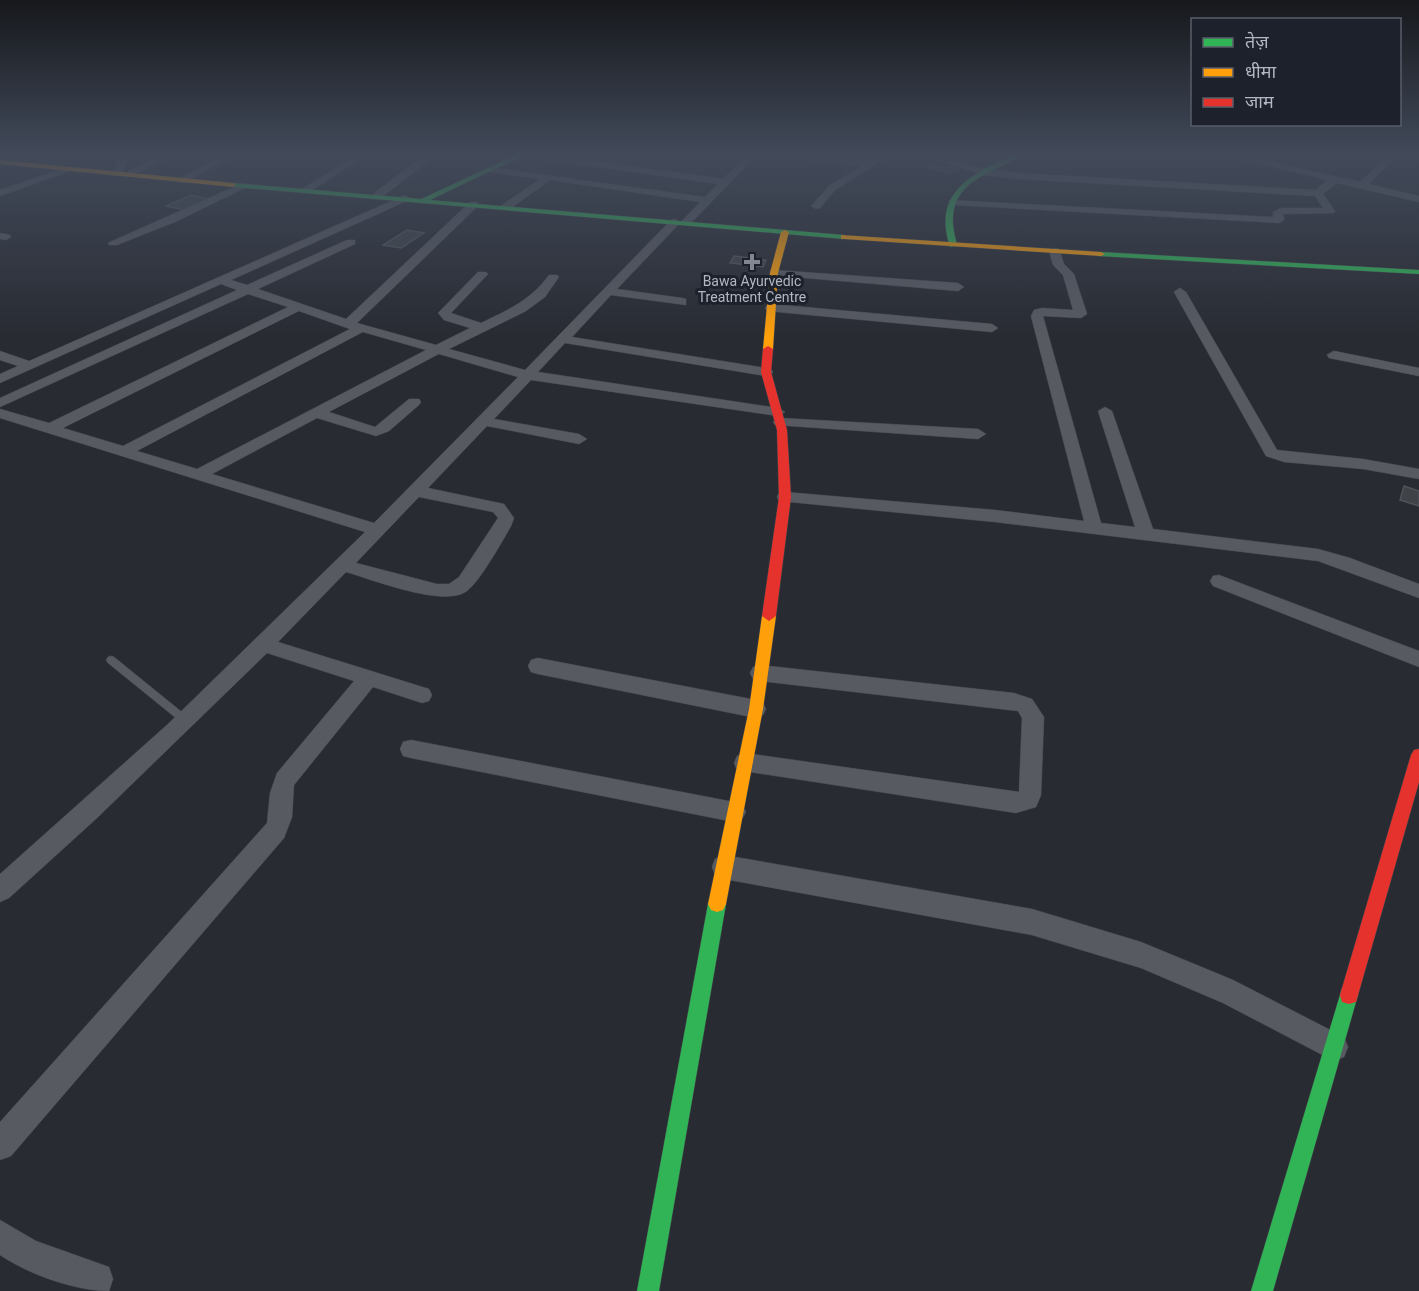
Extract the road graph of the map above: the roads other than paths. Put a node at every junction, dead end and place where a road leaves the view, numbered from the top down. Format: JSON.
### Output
{"nodes":[{"id":1,"x":181,"y":215,"type":"edge"},
{"id":2,"x":366,"y":215,"type":"edge"},
{"id":3,"x":463,"y":215,"type":"edge"},
{"id":4,"x":602,"y":215,"type":"edge"},
{"id":5,"x":689,"y":215,"type":"edge"},
{"id":6,"x":949,"y":215,"type":"edge"},
{"id":7,"x":1191,"y":215,"type":"edge"},
{"id":8,"x":1277,"y":215,"type":"edge"},
{"id":9,"x":680,"y":222,"type":"junction"},
{"id":10,"x":785,"y":232,"type":"junction"},
{"id":11,"x":351,"y":242,"type":"dead end"},
{"id":12,"x":113,"y":243,"type":"dead end"},
{"id":13,"x":954,"y":245,"type":"junction"},
{"id":14,"x":1055,"y":251,"type":"junction"},
{"id":15,"x":1419,"y":272,"type":"edge"},
{"id":16,"x":774,"y":273,"type":"junction"},
{"id":17,"x":482,"y":274,"type":"dead end"},
{"id":18,"x":553,"y":277,"type":"dead end"},
{"id":19,"x":220,"y":280,"type":"junction"},
{"id":20,"x":958,"y":287,"type":"dead end"},
{"id":21,"x":245,"y":290,"type":"junction"},
{"id":22,"x":608,"y":291,"type":"junction"},
{"id":23,"x":1180,"y":292,"type":"dead end"},
{"id":24,"x":682,"y":302,"type":"dead end"},
{"id":25,"x":296,"y":308,"type":"junction"},
{"id":26,"x":771,"y":308,"type":"junction"},
{"id":27,"x":355,"y":326,"type":"junction"},
{"id":28,"x":482,"y":328,"type":"junction"},
{"id":29,"x":992,"y":328,"type":"dead end"},
{"id":30,"x":562,"y":339,"type":"junction"},
{"id":31,"x":436,"y":350,"type":"junction"},
{"id":32,"x":0,"y":355,"type":"edge"},
{"id":33,"x":1334,"y":356,"type":"dead end"},
{"id":34,"x":28,"y":365,"type":"junction"},
{"id":35,"x":766,"y":372,"type":"junction"},
{"id":36,"x":1419,"y":372,"type":"edge"},
{"id":37,"x":527,"y":375,"type":"junction"},
{"id":38,"x":0,"y":379,"type":"edge"},
{"id":39,"x":414,"y":402,"type":"dead end"},
{"id":40,"x":0,"y":403,"type":"edge"},
{"id":41,"x":1106,"y":411,"type":"dead end"},
{"id":42,"x":0,"y":413,"type":"edge"},
{"id":43,"x":317,"y":413,"type":"junction"},
{"id":44,"x":779,"y":417,"type":"junction"},
{"id":45,"x":483,"y":421,"type":"junction"},
{"id":46,"x":49,"y":429,"type":"junction"},
{"id":47,"x":978,"y":434,"type":"dead end"},
{"id":48,"x":579,"y":439,"type":"dead end"},
{"id":49,"x":123,"y":452,"type":"junction"},
{"id":50,"x":1419,"y":474,"type":"edge"},
{"id":51,"x":197,"y":475,"type":"junction"},
{"id":52,"x":417,"y":491,"type":"junction"},
{"id":53,"x":785,"y":497,"type":"junction"},
{"id":54,"x":1094,"y":528,"type":"junction"},
{"id":55,"x":376,"y":530,"type":"junction"},
{"id":56,"x":1146,"y":535,"type":"junction"},
{"id":57,"x":342,"y":565,"type":"junction"},
{"id":58,"x":1219,"y":581,"type":"dead end"},
{"id":59,"x":1419,"y":591,"type":"edge"},
{"id":60,"x":262,"y":644,"type":"junction"},
{"id":61,"x":1419,"y":659,"type":"edge"},
{"id":62,"x":111,"y":660,"type":"dead end"},
{"id":63,"x":538,"y":666,"type":"dead end"},
{"id":64,"x":760,"y":673,"type":"junction"},
{"id":65,"x":369,"y":678,"type":"junction"},
{"id":66,"x":422,"y":695,"type":"dead end"},
{"id":67,"x":756,"y":709,"type":"junction"},
{"id":68,"x":185,"y":720,"type":"junction"},
{"id":69,"x":411,"y":749,"type":"dead end"},
{"id":70,"x":1419,"y":755,"type":"edge"},
{"id":71,"x":745,"y":763,"type":"junction"},
{"id":72,"x":734,"y":812,"type":"junction"},
{"id":73,"x":724,"y":867,"type":"junction"},
{"id":74,"x":0,"y":890,"type":"edge"},
{"id":75,"x":1334,"y":1047,"type":"junction"},
{"id":76,"x":0,"y":1145,"type":"edge"},
{"id":77,"x":0,"y":1236,"type":"edge"},
{"id":78,"x":96,"y":1279,"type":"dead end"},
{"id":79,"x":648,"y":1291,"type":"edge"},
{"id":80,"x":1262,"y":1291,"type":"edge"}],
"edges":[{"from":1,"to":12,"type":"street"},
{"from":2,"to":19,"type":"street"},
{"from":3,"to":27,"type":"street"},
{"from":4,"to":9,"type":"main road"},
{"from":5,"to":9,"type":"street"},
{"from":6,"to":13,"type":"main road"},
{"from":7,"to":8,"type":"street"},
{"from":9,"to":10,"type":"main road"},
{"from":9,"to":22,"type":"street"},
{"from":10,"to":13,"type":"main road"},
{"from":10,"to":16,"type":"main road"},
{"from":11,"to":21,"type":"street"},
{"from":13,"to":14,"type":"main road"},
{"from":14,"to":15,"type":"main road"},
{"from":14,"to":54,"type":"street"},
{"from":16,"to":20,"type":"street"},
{"from":16,"to":26,"type":"main road"},
{"from":17,"to":28,"type":"street"},
{"from":18,"to":28,"type":"street"},
{"from":19,"to":21,"type":"street"},
{"from":19,"to":34,"type":"street"},
{"from":21,"to":25,"type":"street"},
{"from":21,"to":40,"type":"street"},
{"from":22,"to":24,"type":"street"},
{"from":22,"to":30,"type":"street"},
{"from":23,"to":50,"type":"street"},
{"from":25,"to":27,"type":"street"},
{"from":25,"to":46,"type":"street"},
{"from":26,"to":29,"type":"street"},
{"from":26,"to":35,"type":"main road"},
{"from":27,"to":31,"type":"street"},
{"from":27,"to":49,"type":"street"},
{"from":28,"to":31,"type":"street"},
{"from":30,"to":35,"type":"street"},
{"from":30,"to":37,"type":"street"},
{"from":31,"to":37,"type":"street"},
{"from":31,"to":43,"type":"street"},
{"from":32,"to":34,"type":"street"},
{"from":33,"to":36,"type":"street"},
{"from":34,"to":38,"type":"street"},
{"from":35,"to":44,"type":"main road"},
{"from":37,"to":44,"type":"street"},
{"from":37,"to":45,"type":"street"},
{"from":39,"to":43,"type":"street"},
{"from":41,"to":56,"type":"street"},
{"from":42,"to":46,"type":"street"},
{"from":43,"to":51,"type":"street"},
{"from":44,"to":47,"type":"street"},
{"from":44,"to":53,"type":"main road"},
{"from":45,"to":48,"type":"street"},
{"from":45,"to":52,"type":"street"},
{"from":46,"to":49,"type":"street"},
{"from":49,"to":51,"type":"street"},
{"from":51,"to":55,"type":"street"},
{"from":52,"to":55,"type":"street"},
{"from":52,"to":57,"type":"street"},
{"from":53,"to":54,"type":"street"},
{"from":53,"to":64,"type":"main road"},
{"from":54,"to":56,"type":"street"},
{"from":55,"to":57,"type":"street"},
{"from":56,"to":59,"type":"street"},
{"from":57,"to":60,"type":"street"},
{"from":58,"to":61,"type":"street"},
{"from":60,"to":65,"type":"street"},
{"from":60,"to":68,"type":"street"},
{"from":62,"to":68,"type":"lane"},
{"from":63,"to":67,"type":"street"},
{"from":64,"to":67,"type":"main road"},
{"from":64,"to":71,"type":"street"},
{"from":65,"to":66,"type":"street"},
{"from":65,"to":76,"type":"street"},
{"from":67,"to":71,"type":"main road"},
{"from":68,"to":74,"type":"street"},
{"from":69,"to":72,"type":"street"},
{"from":70,"to":75,"type":"main road"},
{"from":71,"to":72,"type":"main road"},
{"from":72,"to":73,"type":"main road"},
{"from":73,"to":75,"type":"street"},
{"from":73,"to":79,"type":"main road"},
{"from":75,"to":80,"type":"main road"},
{"from":77,"to":78,"type":"street"}]}
